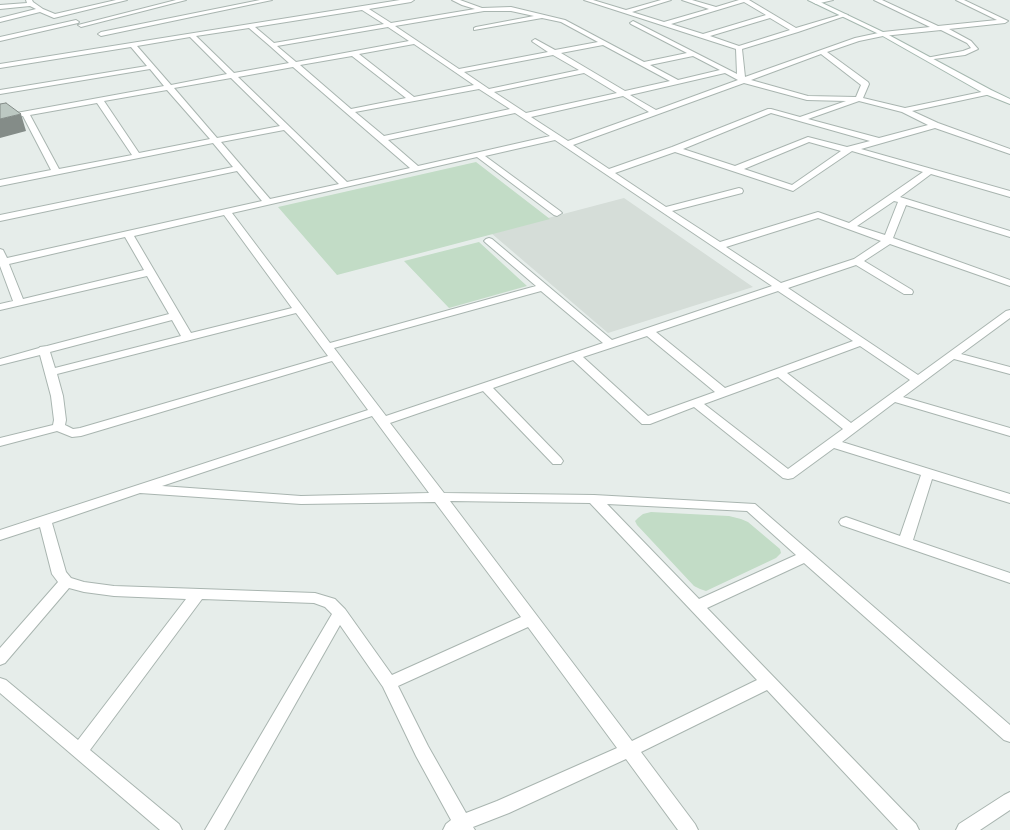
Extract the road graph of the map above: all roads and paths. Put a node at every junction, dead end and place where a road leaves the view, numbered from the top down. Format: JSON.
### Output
{"nodes":[{"id":1,"x":86,"y":0,"type":"edge"},
{"id":2,"x":124,"y":0,"type":"edge"},
{"id":3,"x":183,"y":0,"type":"edge"},
{"id":4,"x":269,"y":0,"type":"edge"},
{"id":5,"x":411,"y":0,"type":"edge"},
{"id":6,"x":455,"y":0,"type":"edge"},
{"id":7,"x":591,"y":0,"type":"edge"},
{"id":8,"x":668,"y":0,"type":"edge"},
{"id":9,"x":685,"y":0,"type":"edge"},
{"id":10,"x":745,"y":0,"type":"edge"},
{"id":11,"x":830,"y":0,"type":"edge"},
{"id":12,"x":877,"y":0,"type":"edge"},
{"id":13,"x":960,"y":0,"type":"edge"},
{"id":14,"x":814,"y":1,"type":"edge"},
{"id":15,"x":30,"y":2,"type":"edge"},
{"id":16,"x":366,"y":4,"type":"edge"},
{"id":17,"x":0,"y":7,"type":"edge"},
{"id":18,"x":96,"y":7,"type":"junction"},
{"id":19,"x":714,"y":8,"type":"junction"},
{"id":20,"x":484,"y":9,"type":"junction"},
{"id":21,"x":41,"y":10,"type":"junction"},
{"id":22,"x":626,"y":12,"type":"junction"},
{"id":23,"x":60,"y":15,"type":"junction"},
{"id":24,"x":845,"y":15,"type":"junction"},
{"id":25,"x":544,"y":16,"type":"junction"},
{"id":26,"x":770,"y":16,"type":"junction"},
{"id":27,"x":0,"y":20,"type":"edge"},
{"id":28,"x":633,"y":23,"type":"dead end"},
{"id":29,"x":1008,"y":23,"type":"edge"},
{"id":30,"x":79,"y":24,"type":"junction"},
{"id":31,"x":664,"y":24,"type":"junction"},
{"id":32,"x":250,"y":26,"type":"junction"},
{"id":33,"x":391,"y":26,"type":"junction"},
{"id":34,"x":476,"y":29,"type":"dead end"},
{"id":35,"x":940,"y":29,"type":"junction"},
{"id":36,"x":796,"y":31,"type":"junction"},
{"id":37,"x":101,"y":34,"type":"junction"},
{"id":38,"x":883,"y":34,"type":"junction"},
{"id":39,"x":191,"y":35,"type":"junction"},
{"id":40,"x":703,"y":36,"type":"junction"},
{"id":41,"x":0,"y":39,"type":"edge"},
{"id":42,"x":115,"y":41,"type":"junction"},
{"id":43,"x":535,"y":41,"type":"dead end"},
{"id":44,"x":416,"y":42,"type":"junction"},
{"id":45,"x":604,"y":43,"type":"junction"},
{"id":46,"x":133,"y":45,"type":"junction"},
{"id":47,"x":272,"y":45,"type":"junction"},
{"id":48,"x":739,"y":48,"type":"junction"},
{"id":49,"x":822,"y":52,"type":"junction"},
{"id":50,"x":553,"y":53,"type":"junction"},
{"id":51,"x":354,"y":54,"type":"junction"},
{"id":52,"x":694,"y":54,"type":"junction"},
{"id":53,"x":0,"y":59,"type":"edge"},
{"id":54,"x":928,"y":59,"type":"junction"},
{"id":55,"x":295,"y":64,"type":"junction"},
{"id":56,"x":644,"y":64,"type":"junction"},
{"id":57,"x":0,"y":66,"type":"edge"},
{"id":58,"x":152,"y":67,"type":"junction"},
{"id":59,"x":458,"y":71,"type":"junction"},
{"id":60,"x":585,"y":71,"type":"junction"},
{"id":61,"x":726,"y":71,"type":"junction"},
{"id":62,"x":232,"y":76,"type":"junction"},
{"id":63,"x":743,"y":79,"type":"junction"},
{"id":64,"x":677,"y":82,"type":"junction"},
{"id":65,"x":169,"y":87,"type":"junction"},
{"id":66,"x":485,"y":88,"type":"junction"},
{"id":67,"x":0,"y":92,"type":"edge"},
{"id":68,"x":988,"y":92,"type":"junction"},
{"id":69,"x":623,"y":94,"type":"junction"},
{"id":70,"x":412,"y":99,"type":"junction"},
{"id":71,"x":859,"y":99,"type":"junction"},
{"id":72,"x":99,"y":100,"type":"junction"},
{"id":73,"x":1010,"y":102,"type":"edge"},
{"id":74,"x":517,"y":110,"type":"junction"},
{"id":75,"x":906,"y":110,"type":"junction"},
{"id":76,"x":350,"y":111,"type":"junction"},
{"id":77,"x":25,"y":113,"type":"junction"},
{"id":78,"x":656,"y":113,"type":"junction"},
{"id":79,"x":525,"y":116,"type":"junction"},
{"id":80,"x":0,"y":118,"type":"edge"},
{"id":81,"x":801,"y":119,"type":"junction"},
{"id":82,"x":936,"y":125,"type":"junction"},
{"id":83,"x":286,"y":127,"type":"junction"},
{"id":84,"x":556,"y":137,"type":"junction"},
{"id":85,"x":382,"y":139,"type":"junction"},
{"id":86,"x":215,"y":141,"type":"junction"},
{"id":87,"x":879,"y":141,"type":"junction"},
{"id":88,"x":568,"y":144,"type":"junction"},
{"id":89,"x":675,"y":149,"type":"junction"},
{"id":90,"x":850,"y":149,"type":"junction"},
{"id":91,"x":1009,"y":151,"type":"edge"},
{"id":92,"x":478,"y":154,"type":"junction"},
{"id":93,"x":137,"y":156,"type":"junction"},
{"id":94,"x":238,"y":168,"type":"junction"},
{"id":95,"x":416,"y":169,"type":"junction"},
{"id":96,"x":736,"y":169,"type":"junction"},
{"id":97,"x":930,"y":171,"type":"junction"},
{"id":98,"x":56,"y":172,"type":"junction"},
{"id":99,"x":608,"y":172,"type":"junction"},
{"id":100,"x":0,"y":183,"type":"edge"},
{"id":101,"x":345,"y":185,"type":"junction"},
{"id":102,"x":739,"y":191,"type":"dead end"},
{"id":103,"x":1010,"y":194,"type":"edge"},
{"id":104,"x":893,"y":198,"type":"junction"},
{"id":105,"x":903,"y":201,"type":"junction"},
{"id":106,"x":268,"y":202,"type":"junction"},
{"id":107,"x":665,"y":210,"type":"junction"},
{"id":108,"x":226,"y":212,"type":"junction"},
{"id":109,"x":557,"y":214,"type":"dead end"},
{"id":110,"x":0,"y":218,"type":"edge"},
{"id":111,"x":849,"y":226,"type":"junction"},
{"id":112,"x":128,"y":234,"type":"junction"},
{"id":113,"x":1010,"y":234,"type":"edge"},
{"id":114,"x":489,"y":240,"type":"dead end"},
{"id":115,"x":887,"y":241,"type":"junction"},
{"id":116,"x":718,"y":246,"type":"junction"},
{"id":117,"x":1,"y":259,"type":"edge"},
{"id":118,"x":857,"y":261,"type":"junction"},
{"id":119,"x":150,"y":272,"type":"junction"},
{"id":120,"x":1010,"y":283,"type":"edge"},
{"id":121,"x":543,"y":287,"type":"junction"},
{"id":122,"x":780,"y":287,"type":"junction"},
{"id":123,"x":908,"y":292,"type":"dead end"},
{"id":124,"x":19,"y":303,"type":"junction"},
{"id":125,"x":0,"y":307,"type":"edge"},
{"id":126,"x":299,"y":309,"type":"junction"},
{"id":127,"x":1010,"y":313,"type":"edge"},
{"id":128,"x":175,"y":316,"type":"junction"},
{"id":129,"x":648,"y":331,"type":"junction"},
{"id":130,"x":187,"y":336,"type":"junction"},
{"id":131,"x":861,"y":342,"type":"junction"},
{"id":132,"x":610,"y":344,"type":"junction"},
{"id":133,"x":44,"y":349,"type":"junction"},
{"id":134,"x":331,"y":352,"type":"junction"},
{"id":135,"x":953,"y":355,"type":"junction"},
{"id":136,"x":575,"y":356,"type":"junction"},
{"id":137,"x":0,"y":362,"type":"edge"},
{"id":138,"x":1010,"y":371,"type":"edge"},
{"id":139,"x":51,"y":372,"type":"junction"},
{"id":140,"x":779,"y":372,"type":"junction"},
{"id":141,"x":918,"y":380,"type":"junction"},
{"id":142,"x":485,"y":386,"type":"junction"},
{"id":143,"x":723,"y":392,"type":"junction"},
{"id":144,"x":893,"y":398,"type":"junction"},
{"id":145,"x":696,"y":403,"type":"junction"},
{"id":146,"x":379,"y":416,"type":"junction"},
{"id":147,"x":58,"y":427,"type":"junction"},
{"id":148,"x":851,"y":429,"type":"junction"},
{"id":149,"x":1010,"y":432,"type":"edge"},
{"id":150,"x":0,"y":442,"type":"edge"},
{"id":151,"x":832,"y":443,"type":"junction"},
{"id":152,"x":557,"y":462,"type":"dead end"},
{"id":153,"x":928,"y":473,"type":"junction"},
{"id":154,"x":140,"y":489,"type":"junction"},
{"id":155,"x":440,"y":498,"type":"junction"},
{"id":156,"x":594,"y":499,"type":"junction"},
{"id":157,"x":1010,"y":499,"type":"edge"},
{"id":158,"x":45,"y":520,"type":"junction"},
{"id":159,"x":846,"y":522,"type":"dead end"},
{"id":160,"x":0,"y":535,"type":"edge"},
{"id":161,"x":905,"y":542,"type":"junction"},
{"id":162,"x":806,"y":556,"type":"junction"},
{"id":163,"x":1010,"y":578,"type":"edge"},
{"id":164,"x":66,"y":582,"type":"junction"},
{"id":165,"x":197,"y":595,"type":"junction"},
{"id":166,"x":697,"y":606,"type":"junction"},
{"id":167,"x":340,"y":613,"type":"junction"},
{"id":168,"x":532,"y":620,"type":"junction"},
{"id":169,"x":0,"y":659,"type":"edge"},
{"id":170,"x":769,"y":682,"type":"junction"},
{"id":171,"x":389,"y":683,"type":"junction"},
{"id":172,"x":0,"y":684,"type":"edge"},
{"id":173,"x":1010,"y":735,"type":"edge"},
{"id":174,"x":80,"y":750,"type":"junction"},
{"id":175,"x":629,"y":750,"type":"junction"},
{"id":176,"x":1010,"y":800,"type":"edge"},
{"id":177,"x":460,"y":828,"type":"edge"},
{"id":178,"x":173,"y":830,"type":"edge"},
{"id":179,"x":214,"y":830,"type":"edge"},
{"id":180,"x":689,"y":830,"type":"edge"},
{"id":181,"x":910,"y":830,"type":"edge"},
{"id":182,"x":964,"y":830,"type":"edge"}],
"edges":[{"from":1,"to":18,"type":"street"},
{"from":2,"to":18,"type":"street"},
{"from":3,"to":30,"type":"street"},
{"from":4,"to":37,"type":"street"},
{"from":5,"to":16,"type":"street"},
{"from":6,"to":20,"type":"street"},
{"from":7,"to":22,"type":"street"},
{"from":8,"to":22,"type":"street"},
{"from":9,"to":19,"type":"street"},
{"from":10,"to":19,"type":"street"},
{"from":10,"to":26,"type":"street"},
{"from":11,"to":14,"type":"street"},
{"from":12,"to":35,"type":"street"},
{"from":13,"to":29,"type":"street"},
{"from":14,"to":24,"type":"street"},
{"from":15,"to":17,"type":"street"},
{"from":15,"to":21,"type":"street"},
{"from":16,"to":32,"type":"street"},
{"from":16,"to":33,"type":"street"},
{"from":16,"to":42,"type":"street"},
{"from":18,"to":23,"type":"street"},
{"from":19,"to":31,"type":"street"},
{"from":20,"to":25,"type":"street"},
{"from":20,"to":33,"type":"street"},
{"from":21,"to":23,"type":"street"},
{"from":21,"to":27,"type":"street"},
{"from":22,"to":31,"type":"street"},
{"from":23,"to":30,"type":"street"},
{"from":24,"to":36,"type":"street"},
{"from":24,"to":38,"type":"street"},
{"from":25,"to":34,"type":"street"},
{"from":25,"to":45,"type":"street"},
{"from":26,"to":36,"type":"street"},
{"from":26,"to":40,"type":"street"},
{"from":28,"to":52,"type":"street"},
{"from":29,"to":35,"type":"street"},
{"from":30,"to":37,"type":"street"},
{"from":30,"to":41,"type":"street"},
{"from":31,"to":40,"type":"street"},
{"from":32,"to":39,"type":"street"},
{"from":32,"to":47,"type":"street"},
{"from":33,"to":44,"type":"street"},
{"from":33,"to":47,"type":"street"},
{"from":35,"to":38,"type":"street"},
{"from":35,"to":54,"type":"street"},
{"from":36,"to":48,"type":"street"},
{"from":37,"to":42,"type":"street"},
{"from":38,"to":49,"type":"street"},
{"from":38,"to":54,"type":"street"},
{"from":39,"to":46,"type":"street"},
{"from":39,"to":62,"type":"street"},
{"from":40,"to":48,"type":"street"},
{"from":42,"to":53,"type":"street"},
{"from":43,"to":50,"type":"street"},
{"from":44,"to":51,"type":"street"},
{"from":44,"to":59,"type":"street"},
{"from":45,"to":50,"type":"street"},
{"from":45,"to":56,"type":"street"},
{"from":46,"to":57,"type":"street"},
{"from":46,"to":58,"type":"street"},
{"from":47,"to":55,"type":"street"},
{"from":48,"to":63,"type":"street"},
{"from":49,"to":63,"type":"street"},
{"from":49,"to":71,"type":"street"},
{"from":50,"to":59,"type":"street"},
{"from":50,"to":60,"type":"street"},
{"from":51,"to":55,"type":"street"},
{"from":51,"to":70,"type":"street"},
{"from":52,"to":56,"type":"street"},
{"from":52,"to":61,"type":"street"},
{"from":54,"to":68,"type":"street"},
{"from":55,"to":62,"type":"street"},
{"from":55,"to":76,"type":"street"},
{"from":56,"to":64,"type":"street"},
{"from":58,"to":65,"type":"street"},
{"from":58,"to":67,"type":"street"},
{"from":59,"to":66,"type":"street"},
{"from":60,"to":66,"type":"street"},
{"from":60,"to":69,"type":"street"},
{"from":61,"to":63,"type":"street"},
{"from":61,"to":64,"type":"street"},
{"from":62,"to":65,"type":"street"},
{"from":62,"to":83,"type":"street"},
{"from":63,"to":71,"type":"street"},
{"from":63,"to":78,"type":"street"},
{"from":64,"to":69,"type":"street"},
{"from":65,"to":72,"type":"street"},
{"from":65,"to":86,"type":"street"},
{"from":66,"to":70,"type":"street"},
{"from":66,"to":74,"type":"street"},
{"from":68,"to":73,"type":"street"},
{"from":68,"to":75,"type":"street"},
{"from":69,"to":78,"type":"street"},
{"from":69,"to":79,"type":"street"},
{"from":70,"to":76,"type":"street"},
{"from":71,"to":75,"type":"street"},
{"from":71,"to":81,"type":"street"},
{"from":72,"to":77,"type":"street"},
{"from":72,"to":93,"type":"street"},
{"from":74,"to":79,"type":"street"},
{"from":74,"to":85,"type":"street"},
{"from":75,"to":82,"type":"street"},
{"from":76,"to":85,"type":"street"},
{"from":77,"to":80,"type":"street"},
{"from":77,"to":98,"type":"street"},
{"from":78,"to":88,"type":"street"},
{"from":79,"to":84,"type":"street"},
{"from":81,"to":87,"type":"street"},
{"from":81,"to":89,"type":"street"},
{"from":82,"to":87,"type":"street"},
{"from":82,"to":91,"type":"street"},
{"from":83,"to":86,"type":"street"},
{"from":83,"to":101,"type":"street"},
{"from":84,"to":88,"type":"street"},
{"from":84,"to":92,"type":"street"},
{"from":85,"to":95,"type":"street"},
{"from":86,"to":93,"type":"street"},
{"from":86,"to":94,"type":"street"},
{"from":87,"to":90,"type":"street"},
{"from":88,"to":99,"type":"street"},
{"from":89,"to":96,"type":"street"},
{"from":89,"to":99,"type":"street"},
{"from":90,"to":96,"type":"street"},
{"from":90,"to":96,"type":"street"},
{"from":90,"to":97,"type":"street"},
{"from":92,"to":95,"type":"street"},
{"from":92,"to":109,"type":"street"},
{"from":93,"to":98,"type":"street"},
{"from":94,"to":106,"type":"street"},
{"from":94,"to":110,"type":"street"},
{"from":95,"to":101,"type":"street"},
{"from":97,"to":103,"type":"street"},
{"from":97,"to":104,"type":"street"},
{"from":98,"to":100,"type":"street"},
{"from":99,"to":107,"type":"street"},
{"from":101,"to":106,"type":"street"},
{"from":102,"to":107,"type":"street"},
{"from":104,"to":105,"type":"street"},
{"from":104,"to":111,"type":"street"},
{"from":105,"to":113,"type":"street"},
{"from":105,"to":115,"type":"street"},
{"from":106,"to":108,"type":"street"},
{"from":107,"to":116,"type":"street"},
{"from":108,"to":112,"type":"street"},
{"from":108,"to":126,"type":"street"},
{"from":111,"to":115,"type":"street"},
{"from":111,"to":116,"type":"street"},
{"from":112,"to":117,"type":"street"},
{"from":112,"to":119,"type":"street"},
{"from":114,"to":121,"type":"street"},
{"from":115,"to":118,"type":"street"},
{"from":115,"to":120,"type":"street"},
{"from":116,"to":122,"type":"street"},
{"from":117,"to":124,"type":"street"},
{"from":118,"to":122,"type":"street"},
{"from":118,"to":123,"type":"street"},
{"from":119,"to":124,"type":"street"},
{"from":119,"to":128,"type":"street"},
{"from":121,"to":132,"type":"street"},
{"from":121,"to":134,"type":"street"},
{"from":122,"to":129,"type":"street"},
{"from":122,"to":131,"type":"street"},
{"from":124,"to":125,"type":"street"},
{"from":126,"to":130,"type":"street"},
{"from":126,"to":134,"type":"street"},
{"from":127,"to":135,"type":"street"},
{"from":128,"to":130,"type":"street"},
{"from":128,"to":133,"type":"street"},
{"from":129,"to":132,"type":"street"},
{"from":129,"to":143,"type":"street"},
{"from":130,"to":139,"type":"street"},
{"from":131,"to":140,"type":"street"},
{"from":131,"to":141,"type":"street"},
{"from":132,"to":136,"type":"street"},
{"from":133,"to":137,"type":"street"},
{"from":133,"to":139,"type":"street"},
{"from":134,"to":146,"type":"street"},
{"from":134,"to":147,"type":"street"},
{"from":135,"to":138,"type":"street"},
{"from":135,"to":141,"type":"street"},
{"from":136,"to":142,"type":"street"},
{"from":136,"to":145,"type":"street"},
{"from":139,"to":147,"type":"street"},
{"from":140,"to":143,"type":"street"},
{"from":140,"to":148,"type":"street"},
{"from":141,"to":144,"type":"street"},
{"from":142,"to":146,"type":"street"},
{"from":142,"to":152,"type":"street"},
{"from":143,"to":145,"type":"street"},
{"from":144,"to":148,"type":"street"},
{"from":144,"to":149,"type":"street"},
{"from":145,"to":151,"type":"street"},
{"from":146,"to":154,"type":"street"},
{"from":146,"to":155,"type":"street"},
{"from":147,"to":150,"type":"street"},
{"from":148,"to":151,"type":"street"},
{"from":151,"to":153,"type":"street"},
{"from":153,"to":157,"type":"street"},
{"from":153,"to":161,"type":"street"},
{"from":154,"to":155,"type":"street"},
{"from":154,"to":158,"type":"street"},
{"from":155,"to":156,"type":"street"},
{"from":155,"to":168,"type":"street"},
{"from":156,"to":162,"type":"street"},
{"from":156,"to":166,"type":"street"},
{"from":158,"to":160,"type":"street"},
{"from":158,"to":164,"type":"street"},
{"from":159,"to":161,"type":"street"},
{"from":161,"to":163,"type":"street"},
{"from":162,"to":166,"type":"street"},
{"from":162,"to":173,"type":"street"},
{"from":164,"to":165,"type":"street"},
{"from":164,"to":169,"type":"street"},
{"from":165,"to":167,"type":"street"},
{"from":165,"to":174,"type":"street"},
{"from":166,"to":170,"type":"street"},
{"from":167,"to":171,"type":"street"},
{"from":167,"to":179,"type":"street"},
{"from":168,"to":171,"type":"street"},
{"from":168,"to":175,"type":"street"},
{"from":170,"to":175,"type":"street"},
{"from":170,"to":181,"type":"street"},
{"from":171,"to":177,"type":"street"},
{"from":172,"to":174,"type":"street"},
{"from":174,"to":178,"type":"street"},
{"from":175,"to":177,"type":"street"},
{"from":175,"to":180,"type":"street"},
{"from":176,"to":182,"type":"street"}]}
